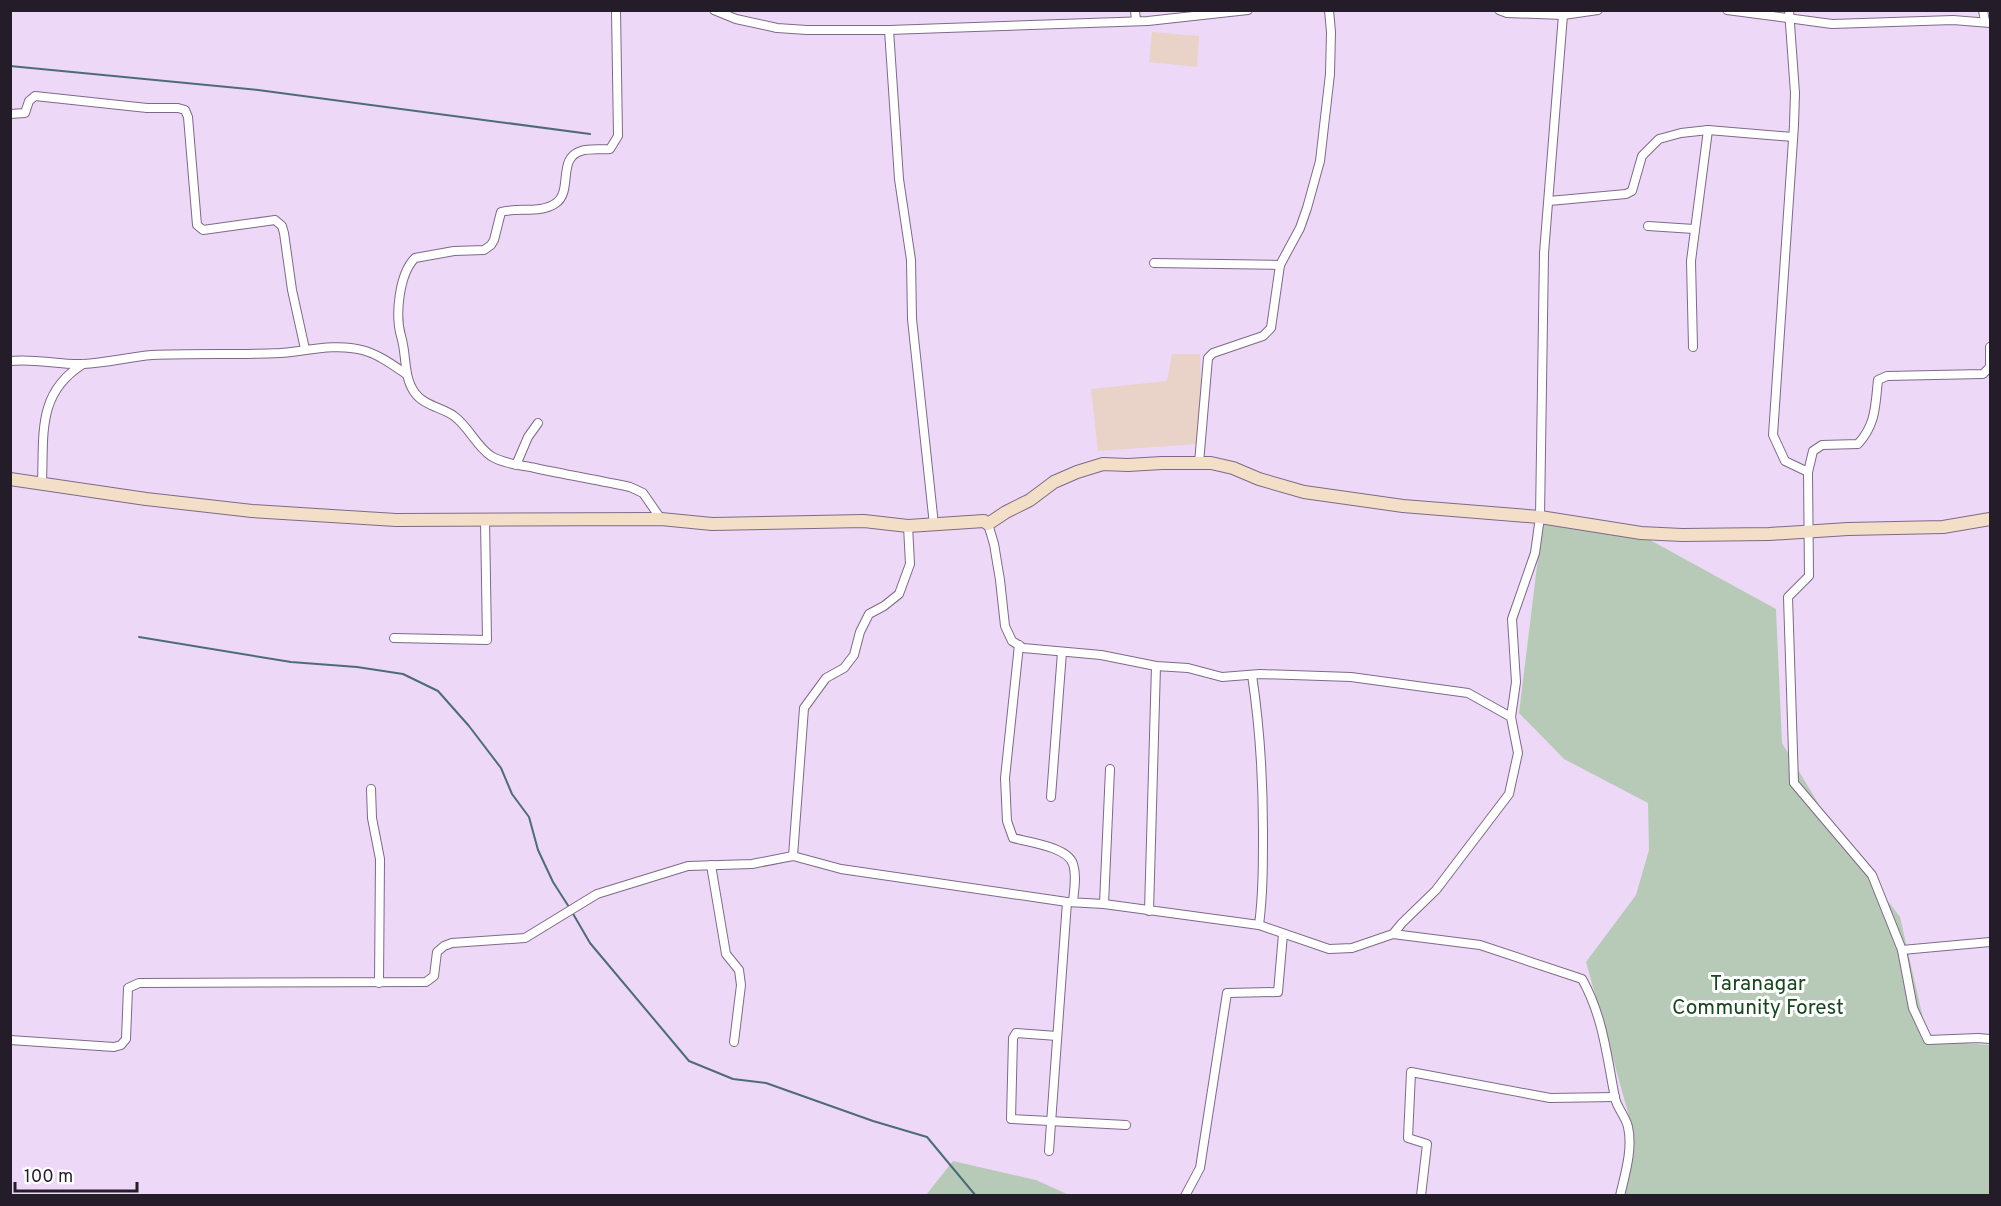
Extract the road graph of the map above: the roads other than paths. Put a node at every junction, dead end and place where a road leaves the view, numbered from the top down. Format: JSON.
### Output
{"nodes":[{"id":1,"x":616,"y":10,"type":"edge"},
{"id":2,"x":714,"y":10,"type":"edge"},
{"id":3,"x":1135,"y":10,"type":"edge"},
{"id":4,"x":1248,"y":10,"type":"edge"},
{"id":5,"x":1329,"y":10,"type":"edge"},
{"id":6,"x":1499,"y":10,"type":"edge"},
{"id":7,"x":1598,"y":10,"type":"edge"},
{"id":8,"x":1727,"y":10,"type":"edge"},
{"id":9,"x":1983,"y":10,"type":"edge"},
{"id":10,"x":1563,"y":15,"type":"junction"},
{"id":11,"x":1789,"y":15,"type":"edge"},
{"id":12,"x":1136,"y":21,"type":"junction"},
{"id":13,"x":1988,"y":22,"type":"edge"},
{"id":14,"x":889,"y":30,"type":"junction"},
{"id":15,"x":10,"y":114,"type":"edge"},
{"id":16,"x":1708,"y":130,"type":"junction"},
{"id":17,"x":1793,"y":137,"type":"junction"},
{"id":18,"x":1549,"y":201,"type":"junction"},
{"id":19,"x":1647,"y":226,"type":"dead end"},
{"id":20,"x":1694,"y":229,"type":"junction"},
{"id":21,"x":1154,"y":263,"type":"dead end"},
{"id":22,"x":1280,"y":265,"type":"junction"},
{"id":23,"x":1693,"y":347,"type":"dead end"},
{"id":24,"x":1990,"y":347,"type":"edge"},
{"id":25,"x":305,"y":349,"type":"junction"},
{"id":26,"x":10,"y":361,"type":"edge"},
{"id":27,"x":84,"y":364,"type":"junction"},
{"id":28,"x":406,"y":374,"type":"junction"},
{"id":29,"x":538,"y":423,"type":"dead end"},
{"id":30,"x":1199,"y":463,"type":"junction"},
{"id":31,"x":516,"y":465,"type":"junction"},
{"id":32,"x":1808,"y":472,"type":"junction"},
{"id":33,"x":10,"y":478,"type":"edge"},
{"id":34,"x":42,"y":482,"type":"junction"},
{"id":35,"x":1540,"y":518,"type":"junction"},
{"id":36,"x":661,"y":519,"type":"junction"},
{"id":37,"x":1990,"y":519,"type":"edge"},
{"id":38,"x":484,"y":520,"type":"junction"},
{"id":39,"x":988,"y":524,"type":"junction"},
{"id":40,"x":934,"y":525,"type":"junction"},
{"id":41,"x":908,"y":526,"type":"junction"},
{"id":42,"x":1808,"y":531,"type":"junction"},
{"id":43,"x":394,"y":638,"type":"dead end"},
{"id":44,"x":1019,"y":645,"type":"junction"},
{"id":45,"x":1062,"y":652,"type":"junction"},
{"id":46,"x":1156,"y":666,"type":"junction"},
{"id":47,"x":1252,"y":675,"type":"junction"},
{"id":48,"x":1511,"y":717,"type":"junction"},
{"id":49,"x":1110,"y":769,"type":"dead end"},
{"id":50,"x":371,"y":789,"type":"dead end"},
{"id":51,"x":1051,"y":796,"type":"dead end"},
{"id":52,"x":793,"y":856,"type":"junction"},
{"id":53,"x":711,"y":865,"type":"junction"},
{"id":54,"x":1070,"y":902,"type":"junction"},
{"id":55,"x":1104,"y":904,"type":"junction"},
{"id":56,"x":1149,"y":911,"type":"junction"},
{"id":57,"x":1259,"y":925,"type":"junction"},
{"id":58,"x":1283,"y":934,"type":"junction"},
{"id":59,"x":1393,"y":934,"type":"junction"},
{"id":60,"x":1990,"y":942,"type":"edge"},
{"id":61,"x":1902,"y":950,"type":"junction"},
{"id":62,"x":379,"y":983,"type":"junction"},
{"id":63,"x":1057,"y":1036,"type":"junction"},
{"id":64,"x":1990,"y":1039,"type":"edge"},
{"id":65,"x":10,"y":1040,"type":"edge"},
{"id":66,"x":734,"y":1042,"type":"dead end"},
{"id":67,"x":1615,"y":1097,"type":"junction"},
{"id":68,"x":1050,"y":1122,"type":"junction"},
{"id":69,"x":1126,"y":1125,"type":"dead end"},
{"id":70,"x":1049,"y":1151,"type":"dead end"},
{"id":71,"x":1185,"y":1196,"type":"edge"},
{"id":72,"x":1421,"y":1196,"type":"edge"},
{"id":73,"x":1620,"y":1196,"type":"edge"}],
"edges":[{"from":1,"to":28,"type":"street"},
{"from":2,"to":14,"type":"street"},
{"from":3,"to":12,"type":"street"},
{"from":4,"to":12,"type":"street"},
{"from":5,"to":22,"type":"street"},
{"from":6,"to":10,"type":"street"},
{"from":7,"to":10,"type":"street"},
{"from":8,"to":11,"type":"street"},
{"from":9,"to":13,"type":"street"},
{"from":10,"to":18,"type":"street"},
{"from":11,"to":13,"type":"street"},
{"from":11,"to":17,"type":"street"},
{"from":12,"to":14,"type":"street"},
{"from":14,"to":40,"type":"street"},
{"from":15,"to":25,"type":"street"},
{"from":16,"to":17,"type":"street"},
{"from":16,"to":18,"type":"street"},
{"from":16,"to":20,"type":"street"},
{"from":17,"to":32,"type":"street"},
{"from":18,"to":35,"type":"street"},
{"from":19,"to":20,"type":"street"},
{"from":20,"to":23,"type":"street"},
{"from":21,"to":22,"type":"street"},
{"from":22,"to":30,"type":"street"},
{"from":24,"to":32,"type":"street"},
{"from":25,"to":27,"type":"street"},
{"from":25,"to":28,"type":"street"},
{"from":26,"to":27,"type":"street"},
{"from":27,"to":34,"type":"street"},
{"from":28,"to":31,"type":"street"},
{"from":29,"to":31,"type":"street"},
{"from":30,"to":35,"type":"street"},
{"from":30,"to":39,"type":"street"},
{"from":31,"to":36,"type":"street"},
{"from":32,"to":42,"type":"street"},
{"from":33,"to":34,"type":"street"},
{"from":34,"to":38,"type":"street"},
{"from":35,"to":42,"type":"street"},
{"from":35,"to":48,"type":"street"},
{"from":36,"to":38,"type":"street"},
{"from":36,"to":41,"type":"street"},
{"from":37,"to":42,"type":"street"},
{"from":38,"to":43,"type":"street"},
{"from":39,"to":40,"type":"street"},
{"from":39,"to":44,"type":"street"},
{"from":40,"to":41,"type":"street"},
{"from":41,"to":52,"type":"street"},
{"from":42,"to":61,"type":"street"},
{"from":44,"to":45,"type":"street"},
{"from":44,"to":54,"type":"street"},
{"from":45,"to":46,"type":"street"},
{"from":45,"to":51,"type":"street"},
{"from":46,"to":47,"type":"street"},
{"from":46,"to":56,"type":"street"},
{"from":47,"to":48,"type":"street"},
{"from":47,"to":57,"type":"street"},
{"from":48,"to":59,"type":"street"},
{"from":49,"to":55,"type":"street"},
{"from":50,"to":62,"type":"street"},
{"from":52,"to":53,"type":"street"},
{"from":52,"to":54,"type":"street"},
{"from":53,"to":62,"type":"street"},
{"from":53,"to":66,"type":"street"},
{"from":54,"to":55,"type":"street"},
{"from":54,"to":63,"type":"street"},
{"from":55,"to":56,"type":"street"},
{"from":56,"to":57,"type":"street"},
{"from":57,"to":58,"type":"street"},
{"from":58,"to":59,"type":"street"},
{"from":58,"to":71,"type":"street"},
{"from":59,"to":67,"type":"street"},
{"from":60,"to":61,"type":"street"},
{"from":61,"to":64,"type":"street"},
{"from":62,"to":65,"type":"street"},
{"from":63,"to":68,"type":"street"},
{"from":63,"to":68,"type":"street"},
{"from":67,"to":72,"type":"street"},
{"from":67,"to":73,"type":"street"},
{"from":68,"to":69,"type":"street"},
{"from":68,"to":70,"type":"street"}]}
